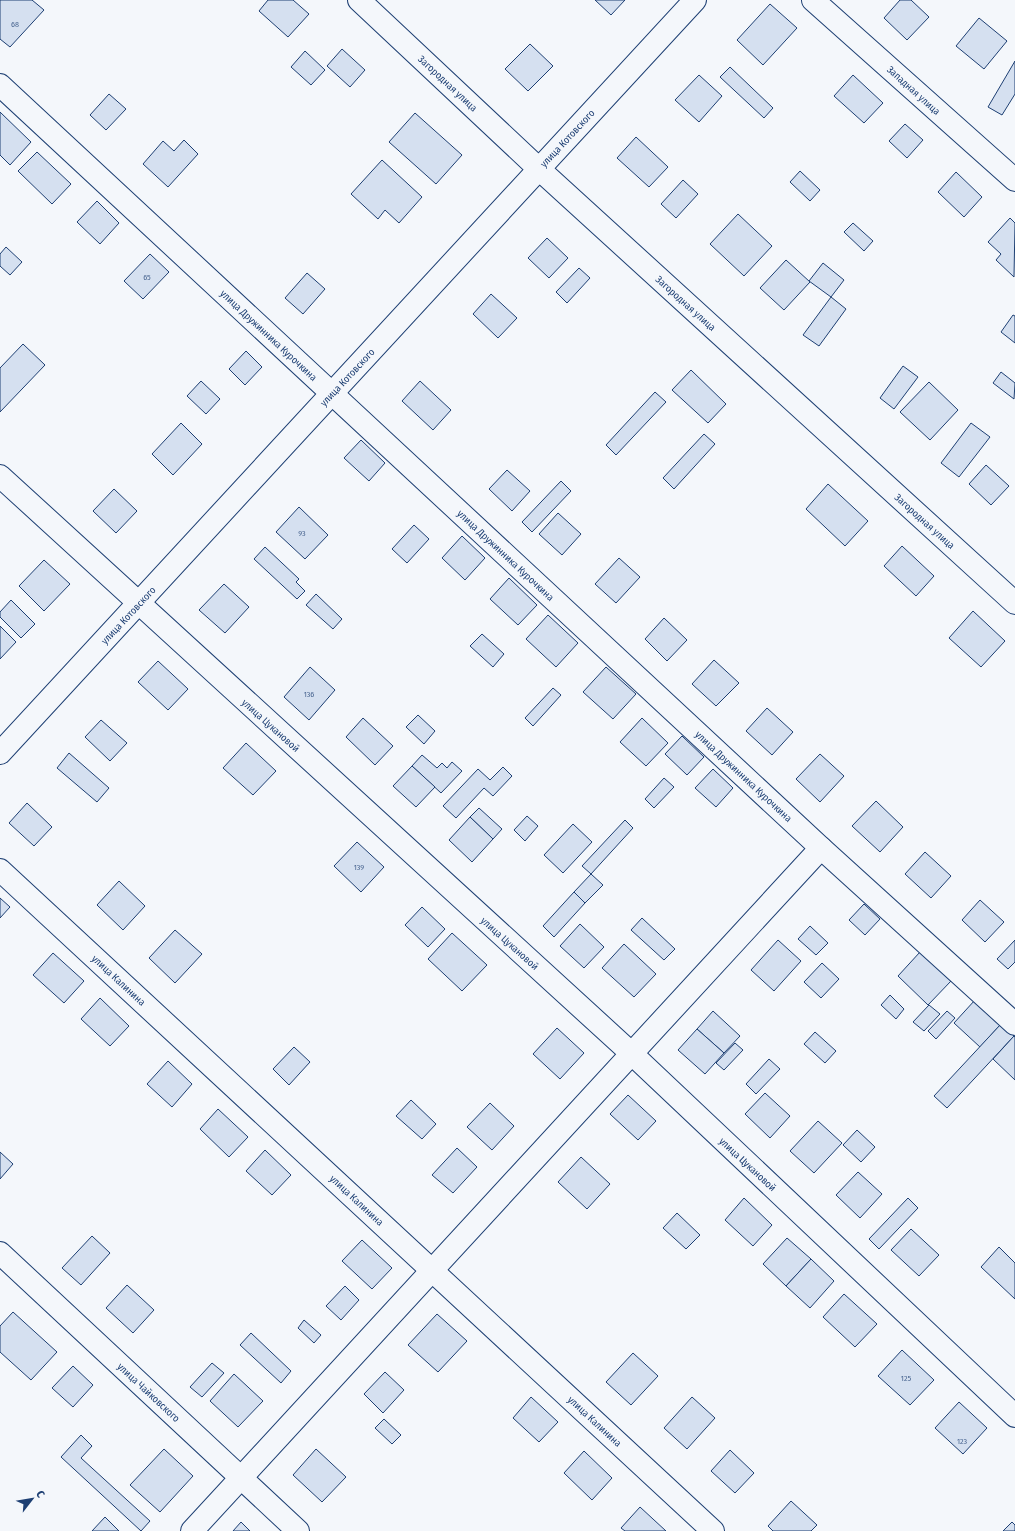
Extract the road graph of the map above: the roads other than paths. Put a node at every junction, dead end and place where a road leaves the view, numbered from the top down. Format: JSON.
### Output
{"nodes":[{"id":1,"x":359,"y":0,"type":"edge"},
{"id":2,"x":695,"y":0,"type":"edge"},
{"id":3,"x":813,"y":0,"type":"edge"},
{"id":4,"x":0,"y":85,"type":"edge"},
{"id":5,"x":539,"y":169,"type":"junction"},
{"id":6,"x":1015,"y":180,"type":"edge"},
{"id":7,"x":332,"y":393,"type":"junction"},
{"id":8,"x":0,"y":476,"type":"edge"},
{"id":9,"x":1015,"y":603,"type":"edge"},
{"id":10,"x":138,"y":604,"type":"junction"},
{"id":11,"x":0,"y":753,"type":"edge"},
{"id":12,"x":821,"y":848,"type":"junction"},
{"id":13,"x":0,"y":870,"type":"edge"},
{"id":14,"x":1015,"y":1024,"type":"edge"},
{"id":15,"x":631,"y":1054,"type":"junction"},
{"id":16,"x":0,"y":1253,"type":"edge"},
{"id":17,"x":432,"y":1270,"type":"junction"},
{"id":18,"x":1015,"y":1416,"type":"edge"},
{"id":19,"x":241,"y":1478,"type":"junction"},
{"id":20,"x":192,"y":1531,"type":"edge"},
{"id":21,"x":298,"y":1531,"type":"edge"},
{"id":22,"x":714,"y":1531,"type":"edge"}],
"edges":[{"from":1,"to":5,"type":"street","name":"Загородная улица"},
{"from":2,"to":5,"type":"street","name":"улица Котовского"},
{"from":3,"to":6,"type":"street","name":"Западная улица"},
{"from":4,"to":7,"type":"street","name":"улица Дружинника Курочкина"},
{"from":5,"to":7,"type":"street","name":"улица Котовского"},
{"from":5,"to":9,"type":"street","name":"Загородная улица"},
{"from":7,"to":10,"type":"street","name":"улица Котовского"},
{"from":7,"to":12,"type":"street","name":"улица Дружинника Курочкина"},
{"from":8,"to":10,"type":"street","name":"улица Цукановой"},
{"from":10,"to":11,"type":"street","name":"улица Котовского"},
{"from":10,"to":15,"type":"street","name":"улица Цукановой"},
{"from":12,"to":14,"type":"street","name":"улица Дружинника Курочкина"},
{"from":12,"to":15,"type":"street"},
{"from":13,"to":17,"type":"street","name":"улица Калинина"},
{"from":15,"to":17,"type":"street"},
{"from":15,"to":18,"type":"street","name":"улица Цукановой"},
{"from":16,"to":19,"type":"street","name":"улица Чайковского"},
{"from":17,"to":19,"type":"street"},
{"from":17,"to":22,"type":"street","name":"улица Калинина"},
{"from":19,"to":20,"type":"street"},
{"from":19,"to":21,"type":"street","name":"улица Чайковского"}]}
